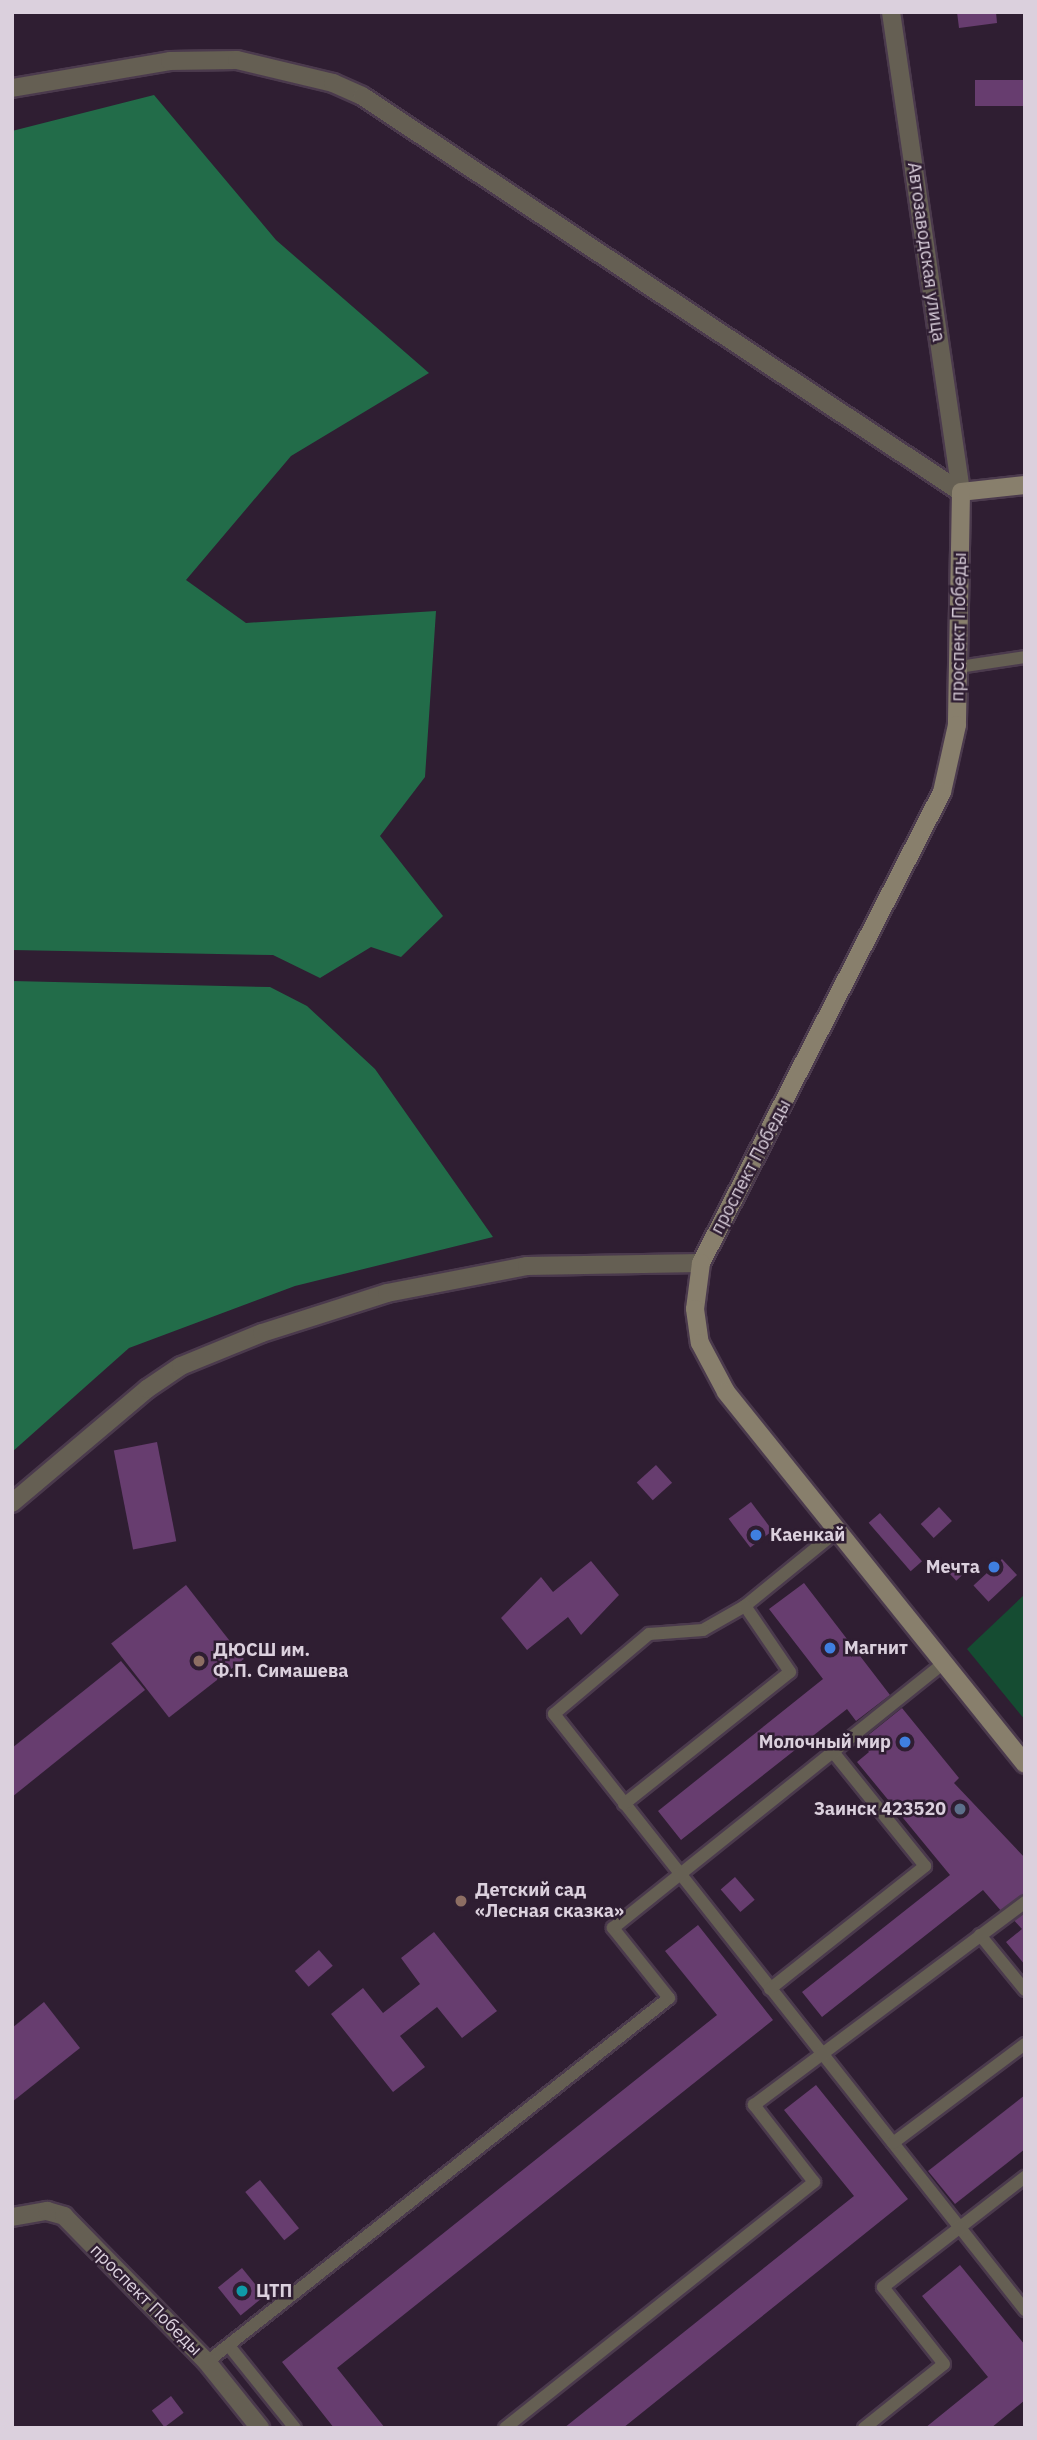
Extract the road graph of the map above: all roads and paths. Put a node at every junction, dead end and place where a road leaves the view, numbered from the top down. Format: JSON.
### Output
{"nodes":[{"id":1,"x":891,"y":12,"type":"edge"},
{"id":2,"x":12,"y":88,"type":"edge"},
{"id":3,"x":1025,"y":485,"type":"edge"},
{"id":4,"x":961,"y":492,"type":"junction"},
{"id":5,"x":1025,"y":657,"type":"edge"},
{"id":6,"x":959,"y":667,"type":"junction"},
{"id":7,"x":701,"y":1263,"type":"junction"},
{"id":8,"x":12,"y":1503,"type":"edge"},
{"id":9,"x":837,"y":1531,"type":"junction"},
{"id":10,"x":745,"y":1606,"type":"junction"},
{"id":11,"x":944,"y":1663,"type":"junction"},
{"id":12,"x":833,"y":1752,"type":"junction"},
{"id":13,"x":1025,"y":1764,"type":"edge"},
{"id":14,"x":624,"y":1804,"type":"junction"},
{"id":15,"x":680,"y":1874,"type":"junction"},
{"id":16,"x":1025,"y":1902,"type":"edge"},
{"id":17,"x":980,"y":1936,"type":"junction"},
{"id":18,"x":770,"y":1989,"type":"junction"},
{"id":19,"x":1025,"y":1990,"type":"edge"},
{"id":20,"x":1025,"y":2044,"type":"edge"},
{"id":21,"x":821,"y":2053,"type":"junction"},
{"id":22,"x":893,"y":2143,"type":"junction"},
{"id":23,"x":1025,"y":2177,"type":"edge"},
{"id":24,"x":12,"y":2217,"type":"edge"},
{"id":25,"x":959,"y":2227,"type":"junction"},
{"id":26,"x":1025,"y":2310,"type":"edge"},
{"id":27,"x":229,"y":2346,"type":"junction"},
{"id":28,"x":207,"y":2362,"type":"junction"},
{"id":29,"x":260,"y":2428,"type":"edge"},
{"id":30,"x":295,"y":2428,"type":"edge"},
{"id":31,"x":505,"y":2428,"type":"edge"},
{"id":32,"x":864,"y":2428,"type":"edge"}],
"edges":[{"from":1,"to":4,"type":"street","name":"Автозаводская улица"},
{"from":2,"to":4,"type":"street"},
{"from":3,"to":4,"type":"main road"},
{"from":4,"to":6,"type":"main road","name":"проспект Победы"},
{"from":5,"to":6,"type":"lane"},
{"from":6,"to":7,"type":"main road","name":"проспект Победы"},
{"from":7,"to":8,"type":"street"},
{"from":7,"to":9,"type":"main road","name":"проспект Победы"},
{"from":9,"to":10,"type":"lane"},
{"from":9,"to":11,"type":"main road","name":"проспект Победы"},
{"from":10,"to":14,"type":"lane"},
{"from":10,"to":14,"type":"lane"},
{"from":11,"to":12,"type":"lane"},
{"from":11,"to":13,"type":"main road","name":"проспект Победы"},
{"from":12,"to":15,"type":"lane"},
{"from":12,"to":18,"type":"lane"},
{"from":14,"to":15,"type":"lane"},
{"from":15,"to":18,"type":"lane"},
{"from":15,"to":27,"type":"lane"},
{"from":16,"to":17,"type":"lane"},
{"from":17,"to":19,"type":"lane"},
{"from":17,"to":21,"type":"lane"},
{"from":18,"to":21,"type":"lane"},
{"from":20,"to":22,"type":"lane"},
{"from":21,"to":22,"type":"lane"},
{"from":21,"to":31,"type":"lane"},
{"from":22,"to":25,"type":"lane"},
{"from":23,"to":25,"type":"lane"},
{"from":24,"to":28,"type":"street","name":"проспект Победы"},
{"from":25,"to":26,"type":"lane"},
{"from":25,"to":32,"type":"lane"},
{"from":27,"to":28,"type":"lane"},
{"from":27,"to":30,"type":"lane"},
{"from":28,"to":29,"type":"street","name":"проспект Победы"}]}
